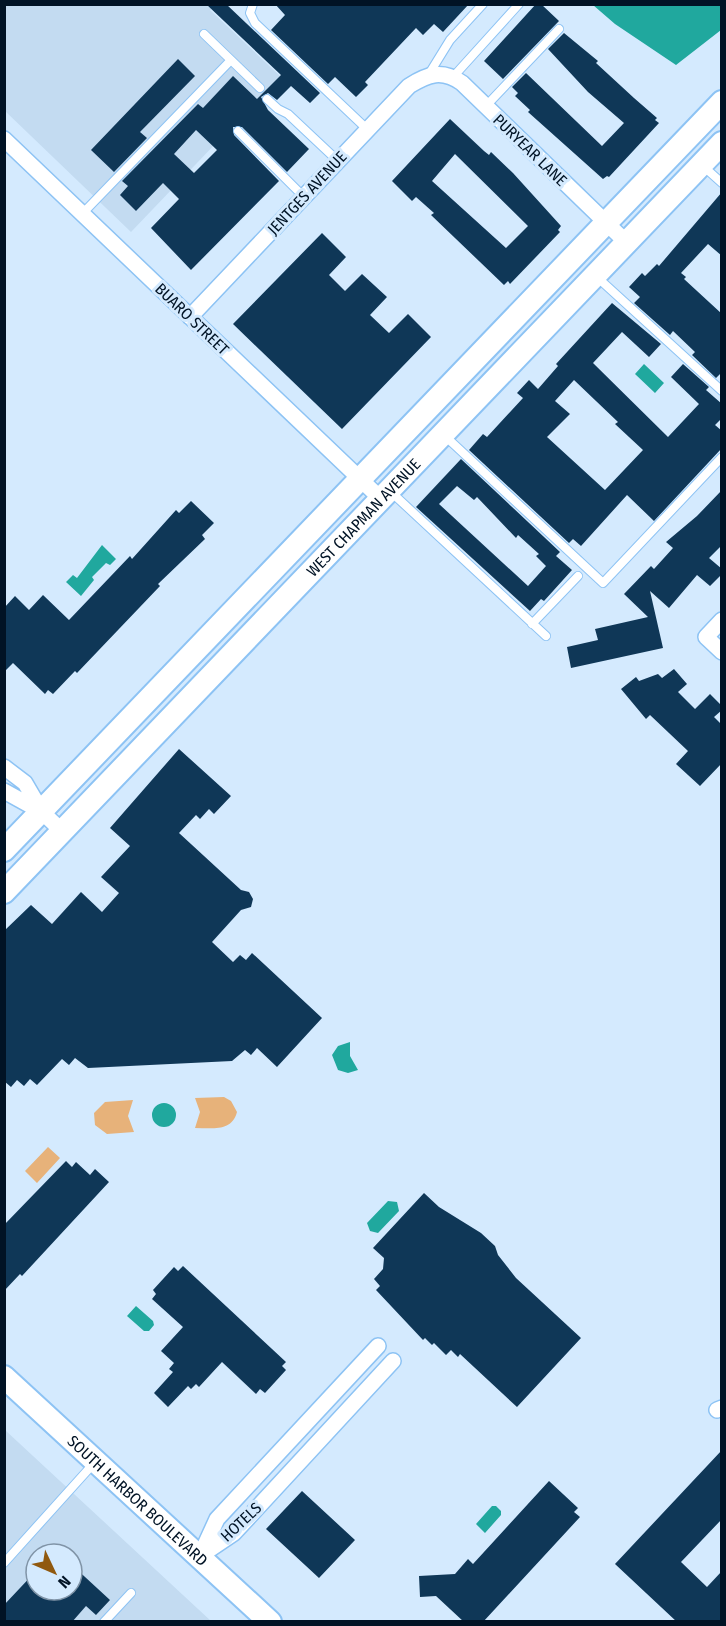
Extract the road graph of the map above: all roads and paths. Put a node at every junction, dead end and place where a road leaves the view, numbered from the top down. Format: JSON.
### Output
{"nodes":[{"id":1,"x":253,"y":4,"type":"edge"},
{"id":2,"x":483,"y":4,"type":"edge"},
{"id":3,"x":519,"y":4,"type":"edge"},
{"id":4,"x":559,"y":29,"type":"dead end"},
{"id":5,"x":204,"y":34,"type":"dead end"},
{"id":6,"x":231,"y":60,"type":"junction"},
{"id":7,"x":429,"y":75,"type":"junction"},
{"id":8,"x":453,"y":77,"type":"junction"},
{"id":9,"x":260,"y":88,"type":"dead end"},
{"id":10,"x":267,"y":99,"type":"dead end"},
{"id":11,"x":722,"y":102,"type":"edge"},
{"id":12,"x":485,"y":107,"type":"junction"},
{"id":13,"x":238,"y":130,"type":"dead end"},
{"id":14,"x":368,"y":130,"type":"junction"},
{"id":15,"x":4,"y":139,"type":"edge"},
{"id":16,"x":722,"y":143,"type":"edge"},
{"id":17,"x":338,"y":161,"type":"junction"},
{"id":18,"x":701,"y":164,"type":"junction"},
{"id":19,"x":722,"y":183,"type":"edge"},
{"id":20,"x":304,"y":197,"type":"junction"},
{"id":21,"x":82,"y":214,"type":"junction"},
{"id":22,"x":606,"y":223,"type":"junction"},
{"id":23,"x":626,"y":242,"type":"junction"},
{"id":24,"x":594,"y":275,"type":"junction"},
{"id":25,"x":190,"y":317,"type":"junction"},
{"id":26,"x":722,"y":391,"type":"edge"},
{"id":27,"x":443,"y":434,"type":"junction"},
{"id":28,"x":722,"y":457,"type":"edge"},
{"id":29,"x":360,"y":480,"type":"junction"},
{"id":30,"x":384,"y":494,"type":"junction"},
{"id":31,"x":578,"y":576,"type":"dead end"},
{"id":32,"x":722,"y":620,"type":"edge"},
{"id":33,"x":532,"y":624,"type":"junction"},
{"id":34,"x":546,"y":636,"type":"dead end"},
{"id":35,"x":722,"y":652,"type":"edge"},
{"id":36,"x":4,"y":766,"type":"edge"},
{"id":37,"x":4,"y":791,"type":"edge"},
{"id":38,"x":42,"y":812,"type":"junction"},
{"id":39,"x":62,"y":831,"type":"junction"},
{"id":40,"x":4,"y":850,"type":"edge"},
{"id":41,"x":4,"y":892,"type":"edge"},
{"id":42,"x":378,"y":1346,"type":"dead end"},
{"id":43,"x":393,"y":1361,"type":"dead end"},
{"id":44,"x":4,"y":1377,"type":"edge"},
{"id":45,"x":96,"y":1461,"type":"junction"},
{"id":46,"x":200,"y":1556,"type":"junction"},
{"id":47,"x":4,"y":1563,"type":"edge"},
{"id":48,"x":131,"y":1593,"type":"dead end"},
{"id":49,"x":104,"y":1622,"type":"edge"},
{"id":50,"x":270,"y":1622,"type":"edge"}],
"edges":[{"from":1,"to":14,"type":"lane"},
{"from":2,"to":7,"type":"lane"},
{"from":3,"to":8,"type":"lane"},
{"from":4,"to":12,"type":"lane"},
{"from":5,"to":6,"type":"lane"},
{"from":6,"to":9,"type":"lane"},
{"from":6,"to":21,"type":"lane"},
{"from":7,"to":8,"type":"street"},
{"from":7,"to":14,"type":"street","name":"JENTGES AVENUE"},
{"from":8,"to":12,"type":"street","name":"PURYEAR LANE"},
{"from":10,"to":17,"type":"lane"},
{"from":11,"to":22,"type":"main road","name":"WEST CHAPMAN AVENUE"},
{"from":12,"to":22,"type":"street","name":"PURYEAR LANE"},
{"from":13,"to":20,"type":"lane"},
{"from":14,"to":17,"type":"street","name":"JENTGES AVENUE"},
{"from":15,"to":21,"type":"street","name":"BUARO STREET"},
{"from":16,"to":18,"type":"main road","name":"WEST CHAPMAN AVENUE"},
{"from":17,"to":20,"type":"street","name":"JENTGES AVENUE"},
{"from":18,"to":19,"type":"lane"},
{"from":18,"to":23,"type":"main road","name":"WEST CHAPMAN AVENUE"},
{"from":20,"to":25,"type":"street","name":"JENTGES AVENUE"},
{"from":21,"to":25,"type":"street","name":"BUARO STREET"},
{"from":22,"to":23,"type":"street","name":"PURYEAR LANE"},
{"from":22,"to":29,"type":"main road","name":"WEST CHAPMAN AVENUE"},
{"from":23,"to":24,"type":"main road","name":"WEST CHAPMAN AVENUE"},
{"from":24,"to":26,"type":"lane"},
{"from":24,"to":27,"type":"main road","name":"WEST CHAPMAN AVENUE"},
{"from":25,"to":29,"type":"street","name":"BUARO STREET"},
{"from":27,"to":28,"type":"lane"},
{"from":27,"to":30,"type":"main road","name":"WEST CHAPMAN AVENUE"},
{"from":29,"to":30,"type":"street","name":"BUARO STREET"},
{"from":29,"to":38,"type":"main road","name":"WEST CHAPMAN AVENUE"},
{"from":30,"to":33,"type":"lane"},
{"from":30,"to":39,"type":"main road","name":"WEST CHAPMAN AVENUE"},
{"from":31,"to":33,"type":"lane"},
{"from":32,"to":35,"type":"street"},
{"from":33,"to":34,"type":"lane"},
{"from":36,"to":38,"type":"street"},
{"from":37,"to":38,"type":"street"},
{"from":38,"to":39,"type":"street"},
{"from":38,"to":40,"type":"main road","name":"WEST CHAPMAN AVENUE"},
{"from":39,"to":41,"type":"main road","name":"WEST CHAPMAN AVENUE"},
{"from":42,"to":46,"type":"street","name":"HOTELS"},
{"from":43,"to":46,"type":"street","name":"HOTELS"},
{"from":44,"to":45,"type":"main road","name":"SOUTH HARBOR BOULEVARD"},
{"from":45,"to":46,"type":"main road","name":"SOUTH HARBOR BOULEVARD"},
{"from":45,"to":47,"type":"lane"},
{"from":46,"to":50,"type":"main road","name":"SOUTH HARBOR BOULEVARD"},
{"from":48,"to":49,"type":"lane"}]}
